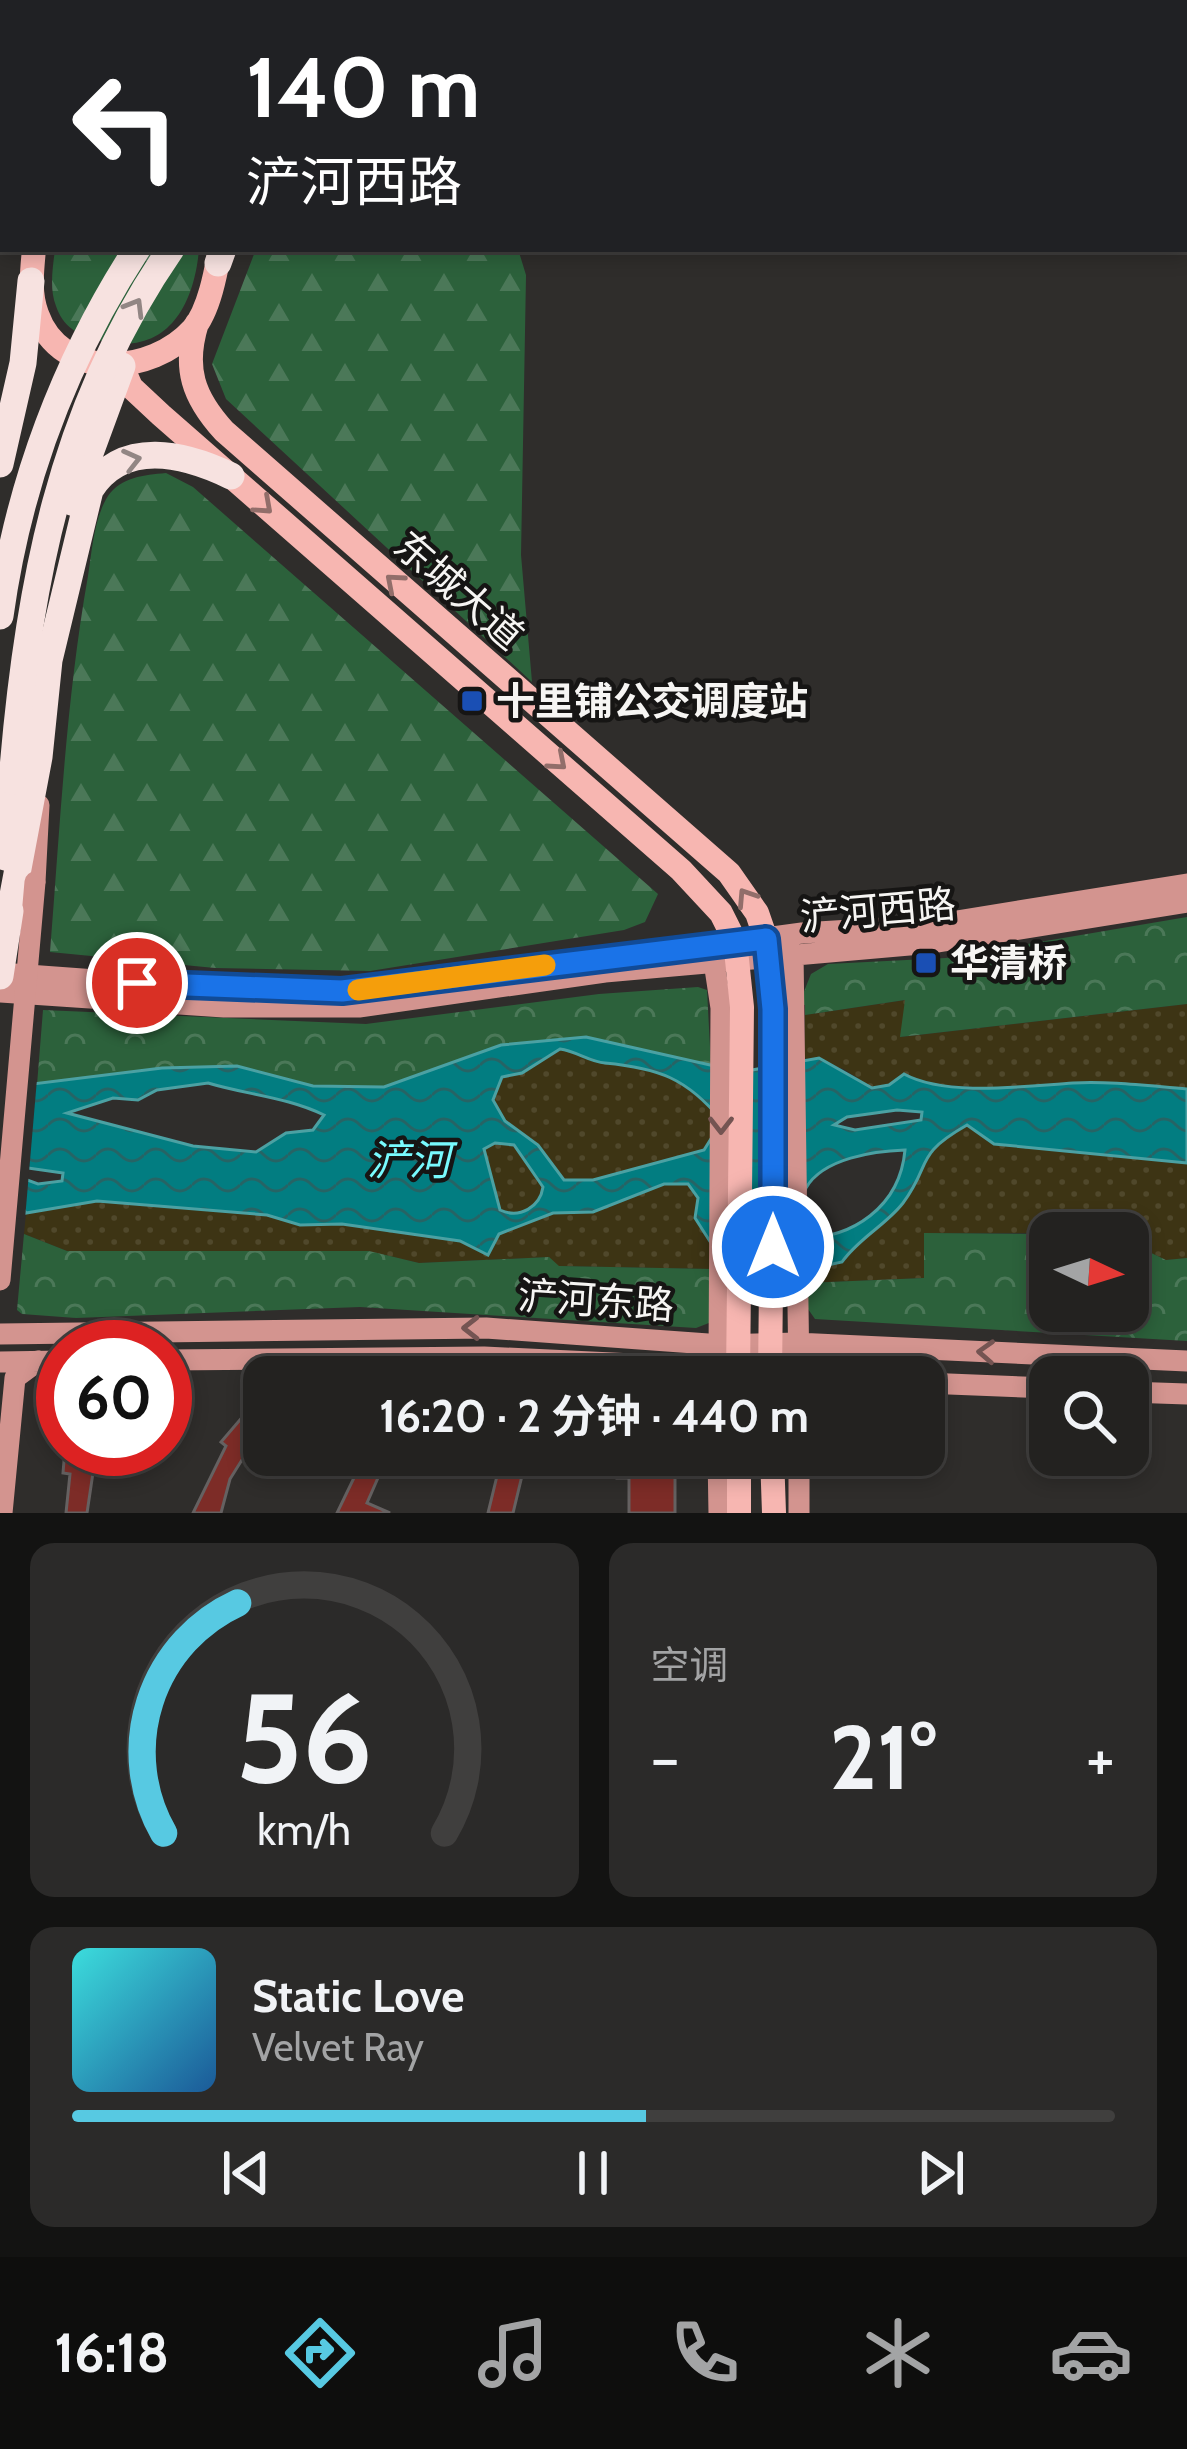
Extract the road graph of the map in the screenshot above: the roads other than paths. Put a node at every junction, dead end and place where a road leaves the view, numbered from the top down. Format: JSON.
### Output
{"nodes":[{"id":1,"x":34,"y":252,"type":"edge"},
{"id":2,"x":135,"y":252,"type":"edge"},
{"id":3,"x":169,"y":252,"type":"edge"},
{"id":4,"x":220,"y":254,"type":"edge"},
{"id":5,"x":31,"y":281,"type":"junction"},
{"id":6,"x":197,"y":323,"type":"junction"},
{"id":7,"x":122,"y":366,"type":"junction"},
{"id":8,"x":0,"y":464,"type":"edge"},
{"id":9,"x":231,"y":476,"type":"junction"},
{"id":10,"x":0,"y":616,"type":"edge"},
{"id":11,"x":49,"y":660,"type":"junction"},
{"id":12,"x":39,"y":757,"type":"junction"},
{"id":13,"x":1187,"y":884,"type":"edge"},
{"id":14,"x":1187,"y":902,"type":"edge"},
{"id":15,"x":5,"y":910,"type":"edge"},
{"id":16,"x":767,"y":948,"type":"junction"},
{"id":17,"x":793,"y":953,"type":"junction"},
{"id":18,"x":728,"y":955,"type":"junction"},
{"id":19,"x":0,"y":974,"type":"edge"},
{"id":20,"x":0,"y":992,"type":"edge"},
{"id":21,"x":783,"y":1010,"type":"junction"},
{"id":22,"x":0,"y":1280,"type":"edge"},
{"id":23,"x":0,"y":1334,"type":"edge"},
{"id":24,"x":782,"y":1345,"type":"junction"},
{"id":25,"x":669,"y":1356,"type":"edge"},
{"id":26,"x":728,"y":1356,"type":"edge"},
{"id":27,"x":752,"y":1356,"type":"edge"},
{"id":28,"x":776,"y":1356,"type":"edge"},
{"id":29,"x":788,"y":1356,"type":"edge"},
{"id":30,"x":243,"y":1359,"type":"edge"},
{"id":31,"x":192,"y":1360,"type":"edge"},
{"id":32,"x":36,"y":1361,"type":"edge"},
{"id":33,"x":1187,"y":1361,"type":"edge"},
{"id":34,"x":0,"y":1362,"type":"edge"},
{"id":35,"x":36,"y":1362,"type":"edge"},
{"id":36,"x":945,"y":1384,"type":"edge"},
{"id":37,"x":1029,"y":1387,"type":"edge"},
{"id":38,"x":1149,"y":1393,"type":"edge"},
{"id":39,"x":1187,"y":1394,"type":"edge"},
{"id":40,"x":718,"y":1476,"type":"edge"},
{"id":41,"x":739,"y":1476,"type":"edge"},
{"id":42,"x":773,"y":1476,"type":"edge"},
{"id":43,"x":799,"y":1476,"type":"edge"},
{"id":44,"x":2,"y":1513,"type":"edge"},
{"id":45,"x":719,"y":1513,"type":"edge"},
{"id":46,"x":740,"y":1513,"type":"edge"},
{"id":47,"x":774,"y":1513,"type":"edge"},
{"id":48,"x":800,"y":1513,"type":"edge"}],
"edges":[{"from":1,"to":5,"type":"main road"},
{"from":2,"to":10,"type":"highway","bridge":true},
{"from":15,"to":3,"type":"highway","one_way":true,"bridge":true},
{"from":4,"to":6,"type":"main road","name":"东城大道"},
{"from":5,"to":7,"type":"main road"},
{"from":5,"to":8,"type":"highway"},
{"from":6,"to":7,"type":"main road"},
{"from":16,"to":6,"type":"main road","name":"东城大道","one_way":true},
{"from":7,"to":9,"type":"main road","name":"东城大道"},
{"from":7,"to":11,"type":"highway"},
{"from":11,"to":9,"type":"highway","one_way":true},
{"from":9,"to":18,"type":"main road","name":"东城大道","one_way":true},
{"from":11,"to":12,"type":"highway"},
{"from":12,"to":15,"type":"highway"},
{"from":12,"to":22,"type":"main road","bridge":true},
{"from":13,"to":16,"type":"main road","name":"浐河西路"},
{"from":14,"to":17,"type":"main road","name":"浐河西路"},
{"from":15,"to":19,"type":"highway","bridge":true},
{"from":16,"to":17,"type":"main road","name":"浐河西路"},
{"from":16,"to":18,"type":"main road","name":"浐河西路"},
{"from":16,"to":21,"type":"main road","name":"东城大道"},
{"from":17,"to":21,"type":"main road"},
{"from":18,"to":19,"type":"main road","name":"浐河西路"},
{"from":18,"to":20,"type":"main road","name":"浐河西路"},
{"from":18,"to":26,"type":"main road","name":"东城大道","one_way":true},
{"from":21,"to":24,"type":"main road","name":"东城大道"},
{"from":25,"to":23,"type":"main road","name":"浐河东路","one_way":true},
{"from":24,"to":27,"type":"main road","name":"浐河东路"},
{"from":24,"to":28,"type":"main road","name":"东城大道"},
{"from":24,"to":29,"type":"main road"},
{"from":33,"to":24,"type":"main road","name":"浐河东路","one_way":true},
{"from":30,"to":31,"type":"main road","name":"浐河东路"},
{"from":32,"to":34,"type":"main road"},
{"from":35,"to":44,"type":"main road"},
{"from":36,"to":37,"type":"main road"},
{"from":38,"to":39,"type":"main road"},
{"from":40,"to":45,"type":"main road"},
{"from":41,"to":46,"type":"main road"},
{"from":42,"to":47,"type":"main road"},
{"from":43,"to":48,"type":"main road"}]}
